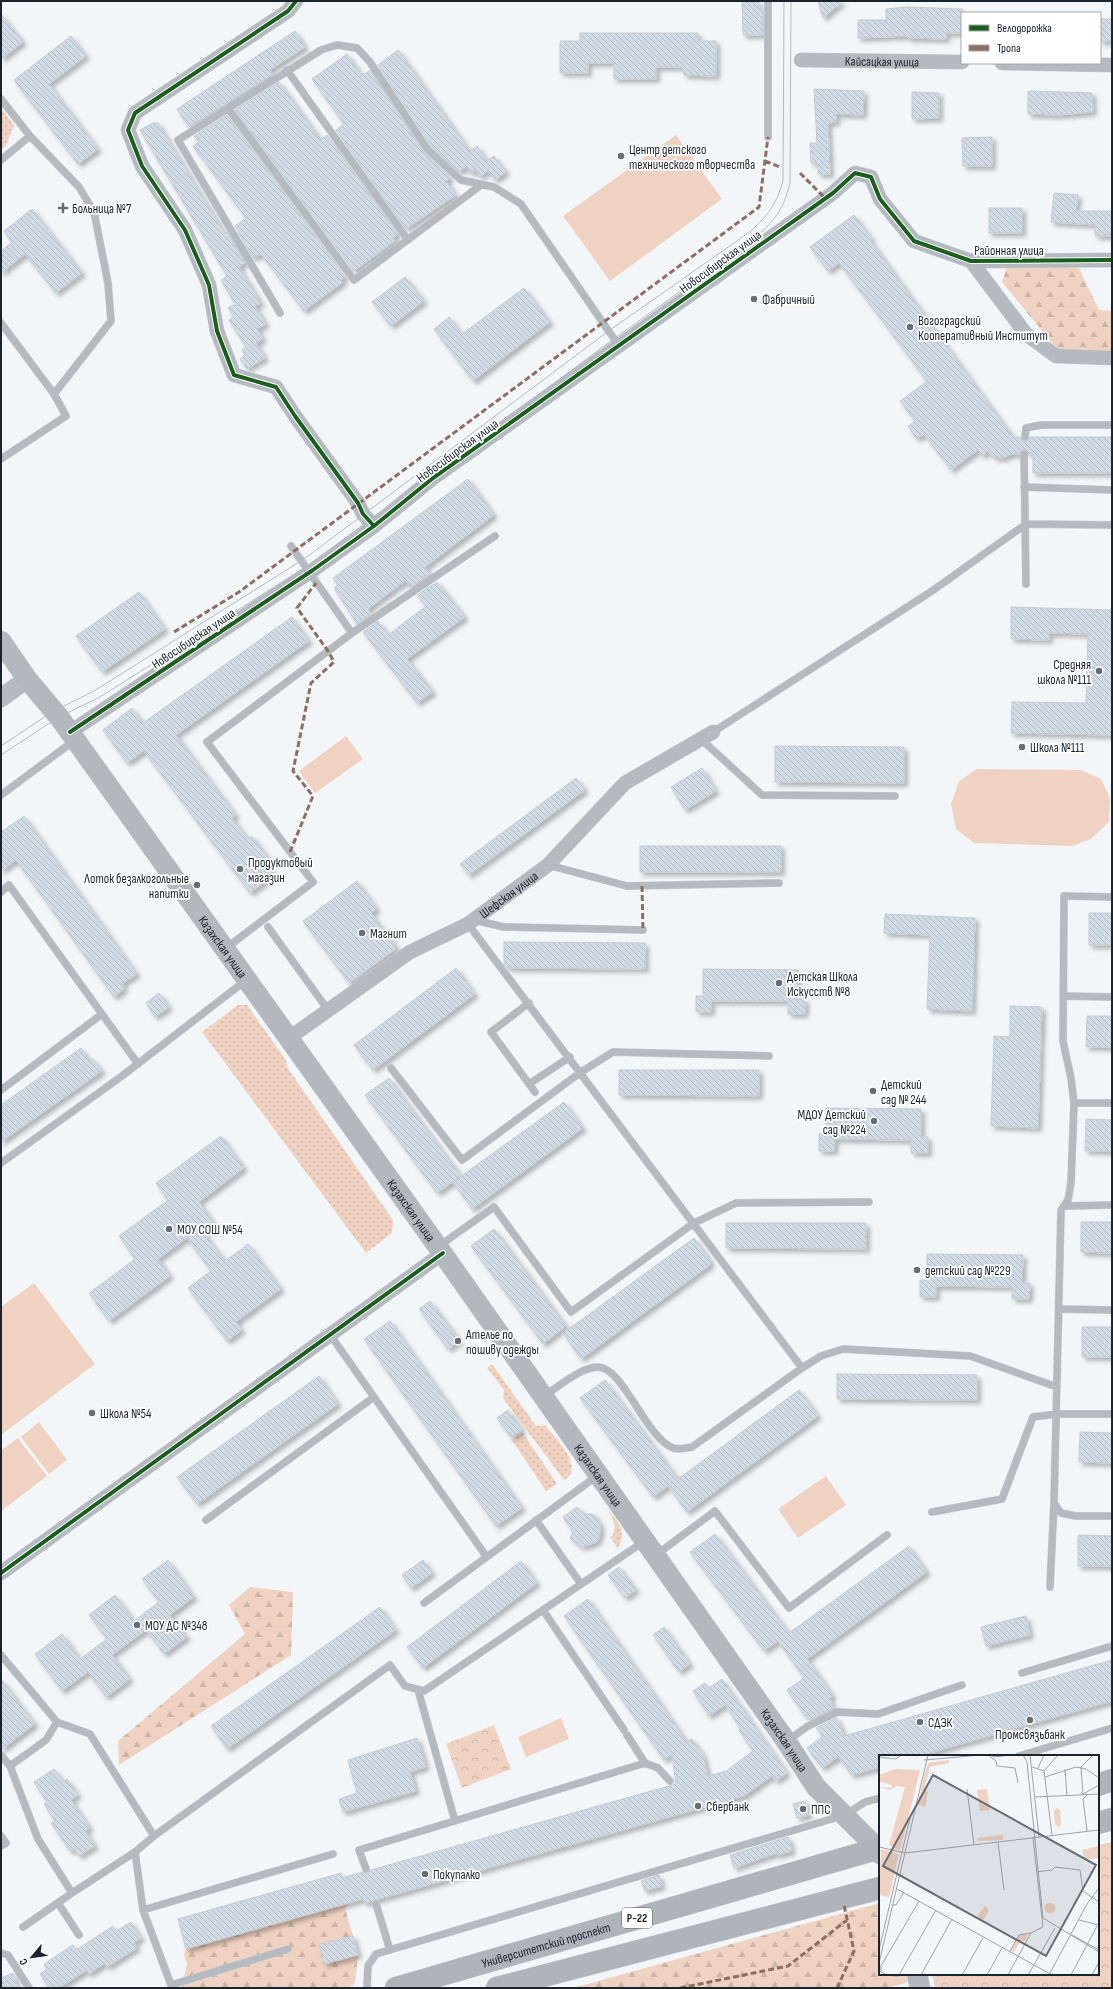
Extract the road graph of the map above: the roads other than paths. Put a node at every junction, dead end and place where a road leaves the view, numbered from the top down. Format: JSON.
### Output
{"nodes":[{"id":1,"x":296,"y":1,"type":"edge"},
{"id":2,"x":768,"y":1,"type":"edge"},
{"id":3,"x":802,"y":60,"type":"dead end"},
{"id":4,"x":961,"y":62,"type":"edge"},
{"id":5,"x":1057,"y":64,"type":"edge"},
{"id":6,"x":1112,"y":65,"type":"edge"},
{"id":7,"x":286,"y":70,"type":"junction"},
{"id":8,"x":1,"y":99,"type":"edge"},
{"id":9,"x":228,"y":108,"type":"junction"},
{"id":10,"x":30,"y":136,"type":"junction"},
{"id":11,"x":768,"y":137,"type":"dead end"},
{"id":12,"x":1,"y":160,"type":"edge"},
{"id":13,"x":481,"y":185,"type":"junction"},
{"id":14,"x":833,"y":193,"type":"joint"},
{"id":15,"x":408,"y":240,"type":"junction"},
{"id":16,"x":1112,"y":260,"type":"edge"},
{"id":17,"x":971,"y":261,"type":"junction"},
{"id":18,"x":280,"y":313,"type":"dead end"},
{"id":19,"x":1,"y":323,"type":"edge"},
{"id":20,"x":619,"y":346,"type":"junction"},
{"id":21,"x":1112,"y":358,"type":"edge"},
{"id":22,"x":54,"y":394,"type":"junction"},
{"id":23,"x":1112,"y":425,"type":"edge"},
{"id":24,"x":1025,"y":437,"type":"dead end"},
{"id":25,"x":1024,"y":454,"type":"dead end"},
{"id":26,"x":1,"y":459,"type":"edge"},
{"id":27,"x":1024,"y":488,"type":"junction"},
{"id":28,"x":1112,"y":490,"type":"edge"},
{"id":29,"x":1026,"y":524,"type":"junction"},
{"id":30,"x":1112,"y":525,"type":"edge"},
{"id":31,"x":374,"y":526,"type":"junction"},
{"id":32,"x":495,"y":536,"type":"dead end"},
{"id":33,"x":291,"y":546,"type":"dead end"},
{"id":34,"x":309,"y":573,"type":"junction"},
{"id":35,"x":1026,"y":584,"type":"dead end"},
{"id":36,"x":352,"y":633,"type":"junction"},
{"id":37,"x":1,"y":641,"type":"edge"},
{"id":38,"x":27,"y":679,"type":"junction"},
{"id":39,"x":1,"y":698,"type":"edge"},
{"id":40,"x":72,"y":736,"type":"junction"},
{"id":41,"x":707,"y":736,"type":"junction"},
{"id":42,"x":1,"y":795,"type":"edge"},
{"id":43,"x":895,"y":796,"type":"dead end"},
{"id":44,"x":548,"y":865,"type":"junction"},
{"id":45,"x":779,"y":883,"type":"dead end"},
{"id":46,"x":1,"y":892,"type":"edge"},
{"id":47,"x":1112,"y":897,"type":"edge"},
{"id":48,"x":471,"y":922,"type":"junction"},
{"id":49,"x":268,"y":927,"type":"dead end"},
{"id":50,"x":643,"y":930,"type":"dead end"},
{"id":51,"x":225,"y":949,"type":"junction"},
{"id":52,"x":247,"y":979,"type":"junction"},
{"id":53,"x":1063,"y":996,"type":"junction"},
{"id":54,"x":1112,"y":997,"type":"edge"},
{"id":55,"x":529,"y":1003,"type":"junction"},
{"id":56,"x":328,"y":1010,"type":"junction"},
{"id":57,"x":102,"y":1014,"type":"junction"},
{"id":58,"x":289,"y":1038,"type":"junction"},
{"id":59,"x":769,"y":1056,"type":"dead end"},
{"id":60,"x":570,"y":1058,"type":"junction"},
{"id":61,"x":138,"y":1064,"type":"junction"},
{"id":62,"x":391,"y":1068,"type":"dead end"},
{"id":63,"x":581,"y":1072,"type":"junction"},
{"id":64,"x":530,"y":1084,"type":"junction"},
{"id":65,"x":1,"y":1090,"type":"edge"},
{"id":66,"x":535,"y":1092,"type":"dead end"},
{"id":67,"x":1074,"y":1103,"type":"junction"},
{"id":68,"x":1112,"y":1103,"type":"edge"},
{"id":69,"x":1,"y":1163,"type":"edge"},
{"id":70,"x":869,"y":1202,"type":"dead end"},
{"id":71,"x":1064,"y":1206,"type":"junction"},
{"id":72,"x":1112,"y":1206,"type":"edge"},
{"id":73,"x":694,"y":1223,"type":"junction"},
{"id":74,"x":441,"y":1250,"type":"junction"},
{"id":75,"x":1059,"y":1310,"type":"junction"},
{"id":76,"x":1112,"y":1310,"type":"edge"},
{"id":77,"x":331,"y":1336,"type":"junction"},
{"id":78,"x":802,"y":1368,"type":"junction"},
{"id":79,"x":1057,"y":1387,"type":"junction"},
{"id":80,"x":544,"y":1396,"type":"junction"},
{"id":81,"x":374,"y":1397,"type":"junction"},
{"id":82,"x":1057,"y":1414,"type":"junction"},
{"id":83,"x":1112,"y":1414,"type":"edge"},
{"id":84,"x":599,"y":1474,"type":"junction"},
{"id":85,"x":1054,"y":1503,"type":"junction"},
{"id":86,"x":932,"y":1512,"type":"dead end"},
{"id":87,"x":1112,"y":1516,"type":"edge"},
{"id":88,"x":206,"y":1520,"type":"dead end"},
{"id":89,"x":536,"y":1520,"type":"junction"},
{"id":90,"x":887,"y":1535,"type":"dead end"},
{"id":91,"x":650,"y":1548,"type":"junction"},
{"id":92,"x":486,"y":1556,"type":"junction"},
{"id":93,"x":1,"y":1573,"type":"edge"},
{"id":94,"x":581,"y":1584,"type":"junction"},
{"id":95,"x":1050,"y":1587,"type":"dead end"},
{"id":96,"x":424,"y":1603,"type":"dead end"},
{"id":97,"x":543,"y":1610,"type":"junction"},
{"id":98,"x":1112,"y":1646,"type":"edge"},
{"id":99,"x":1,"y":1655,"type":"edge"},
{"id":100,"x":1022,"y":1673,"type":"dead end"},
{"id":101,"x":962,"y":1685,"type":"dead end"},
{"id":102,"x":418,"y":1690,"type":"junction"},
{"id":103,"x":57,"y":1722,"type":"junction"},
{"id":104,"x":1112,"y":1728,"type":"edge"},
{"id":105,"x":786,"y":1741,"type":"junction"},
{"id":106,"x":1,"y":1755,"type":"edge"},
{"id":107,"x":1022,"y":1755,"type":"edge"},
{"id":108,"x":646,"y":1763,"type":"junction"},
{"id":109,"x":10,"y":1766,"type":"junction"},
{"id":110,"x":1112,"y":1780,"type":"edge"},
{"id":111,"x":670,"y":1781,"type":"dead end"},
{"id":112,"x":1099,"y":1784,"type":"edge"},
{"id":113,"x":879,"y":1798,"type":"edge"},
{"id":114,"x":845,"y":1815,"type":"junction"},
{"id":115,"x":1112,"y":1818,"type":"edge"},
{"id":116,"x":455,"y":1821,"type":"junction"},
{"id":117,"x":1099,"y":1823,"type":"edge"},
{"id":118,"x":1,"y":1836,"type":"edge"},
{"id":119,"x":154,"y":1836,"type":"junction"},
{"id":120,"x":1,"y":1846,"type":"edge"},
{"id":121,"x":879,"y":1850,"type":"edge"},
{"id":122,"x":135,"y":1852,"type":"junction"},
{"id":123,"x":333,"y":1854,"type":"dead end"},
{"id":124,"x":366,"y":1869,"type":"dead end"},
{"id":125,"x":879,"y":1888,"type":"edge"},
{"id":126,"x":72,"y":1893,"type":"junction"},
{"id":127,"x":58,"y":1903,"type":"junction"},
{"id":128,"x":376,"y":1904,"type":"dead end"},
{"id":129,"x":143,"y":1910,"type":"junction"},
{"id":130,"x":23,"y":1928,"type":"dead end"},
{"id":131,"x":79,"y":1935,"type":"dead end"},
{"id":132,"x":288,"y":1949,"type":"dead end"},
{"id":133,"x":390,"y":1950,"type":"junction"},
{"id":134,"x":1,"y":1953,"type":"edge"},
{"id":135,"x":917,"y":1975,"type":"edge"},
{"id":136,"x":171,"y":1987,"type":"edge"},
{"id":137,"x":29,"y":1988,"type":"edge"},
{"id":138,"x":164,"y":1988,"type":"edge"},
{"id":139,"x":366,"y":1988,"type":"edge"},
{"id":140,"x":396,"y":1988,"type":"edge"},
{"id":141,"x":497,"y":1988,"type":"edge"},
{"id":142,"x":920,"y":1988,"type":"edge"}],
"edges":[{"from":1,"to":31,"type":"street"},
{"from":2,"to":11,"type":"lane"},
{"from":3,"to":4,"type":"street","name":"Кайсацкая улица"},
{"from":5,"to":6,"type":"street"},
{"from":7,"to":9,"type":"lane"},
{"from":7,"to":13,"type":"lane"},
{"from":7,"to":15,"type":"lane"},
{"from":8,"to":10,"type":"lane"},
{"from":9,"to":15,"type":"lane"},
{"from":9,"to":18,"type":"lane"},
{"from":10,"to":12,"type":"lane"},
{"from":10,"to":22,"type":"lane"},
{"from":13,"to":15,"type":"lane"},
{"from":13,"to":20,"type":"lane"},
{"from":14,"to":17,"type":"street","name":"Районная улица"},
{"from":14,"to":20,"type":"street","name":"Новосибирская улица"},
{"from":16,"to":17,"type":"street","name":"Районная улица"},
{"from":17,"to":21,"type":"street"},
{"from":19,"to":22,"type":"lane"},
{"from":20,"to":31,"type":"street","name":"Новосибирская улица"},
{"from":22,"to":26,"type":"lane"},
{"from":23,"to":24,"type":"lane"},
{"from":25,"to":27,"type":"lane"},
{"from":27,"to":28,"type":"lane"},
{"from":27,"to":29,"type":"lane"},
{"from":29,"to":30,"type":"lane"},
{"from":29,"to":35,"type":"lane"},
{"from":29,"to":41,"type":"lane"},
{"from":31,"to":34,"type":"street","name":"Новосибирская улица"},
{"from":32,"to":36,"type":"lane"},
{"from":33,"to":34,"type":"lane"},
{"from":34,"to":36,"type":"lane"},
{"from":34,"to":40,"type":"street","name":"Новосибирская улица"},
{"from":36,"to":51,"type":"lane"},
{"from":37,"to":38,"type":"main road","name":"Казахская улица"},
{"from":38,"to":39,"type":"street"},
{"from":38,"to":40,"type":"main road","name":"Казахская улица"},
{"from":40,"to":42,"type":"lane"},
{"from":40,"to":51,"type":"main road","name":"Казахская улица"},
{"from":41,"to":43,"type":"lane"},
{"from":41,"to":44,"type":"street","name":"Шефская улица"},
{"from":44,"to":45,"type":"lane"},
{"from":44,"to":48,"type":"street","name":"Шефская улица"},
{"from":46,"to":57,"type":"lane"},
{"from":47,"to":53,"type":"lane"},
{"from":48,"to":50,"type":"lane"},
{"from":48,"to":55,"type":"lane"},
{"from":48,"to":56,"type":"street","name":"Шефская улица"},
{"from":49,"to":56,"type":"lane"},
{"from":51,"to":52,"type":"main road","name":"Казахская улица"},
{"from":52,"to":58,"type":"main road","name":"Казахская улица"},
{"from":52,"to":61,"type":"lane"},
{"from":53,"to":54,"type":"lane"},
{"from":53,"to":67,"type":"lane"},
{"from":55,"to":60,"type":"lane"},
{"from":55,"to":64,"type":"lane"},
{"from":56,"to":58,"type":"street","name":"Шефская улица"},
{"from":57,"to":61,"type":"lane"},
{"from":57,"to":65,"type":"lane"},
{"from":58,"to":74,"type":"main road","name":"Казахская улица"},
{"from":59,"to":63,"type":"lane"},
{"from":60,"to":63,"type":"lane"},
{"from":60,"to":64,"type":"lane"},
{"from":61,"to":69,"type":"lane"},
{"from":62,"to":63,"type":"lane"},
{"from":63,"to":73,"type":"lane"},
{"from":64,"to":66,"type":"lane"},
{"from":67,"to":68,"type":"lane"},
{"from":67,"to":71,"type":"lane"},
{"from":70,"to":73,"type":"lane"},
{"from":71,"to":72,"type":"lane"},
{"from":71,"to":75,"type":"lane"},
{"from":73,"to":74,"type":"lane"},
{"from":73,"to":78,"type":"lane"},
{"from":74,"to":77,"type":"street"},
{"from":74,"to":80,"type":"main road","name":"Казахская улица"},
{"from":75,"to":76,"type":"lane"},
{"from":75,"to":79,"type":"lane"},
{"from":77,"to":81,"type":"lane"},
{"from":77,"to":93,"type":"street"},
{"from":78,"to":79,"type":"lane"},
{"from":78,"to":80,"type":"lane"},
{"from":79,"to":82,"type":"lane"},
{"from":80,"to":84,"type":"main road","name":"Казахская улица"},
{"from":81,"to":88,"type":"lane"},
{"from":81,"to":92,"type":"lane"},
{"from":82,"to":83,"type":"lane"},
{"from":82,"to":85,"type":"lane"},
{"from":82,"to":86,"type":"lane"},
{"from":84,"to":89,"type":"lane"},
{"from":84,"to":91,"type":"main road","name":"Казахская улица"},
{"from":85,"to":87,"type":"lane"},
{"from":85,"to":95,"type":"lane"},
{"from":89,"to":92,"type":"lane"},
{"from":89,"to":94,"type":"lane"},
{"from":90,"to":91,"type":"lane"},
{"from":91,"to":94,"type":"lane"},
{"from":91,"to":105,"type":"main road","name":"Казахская улица"},
{"from":92,"to":96,"type":"lane"},
{"from":94,"to":97,"type":"lane"},
{"from":97,"to":102,"type":"lane"},
{"from":97,"to":108,"type":"lane"},
{"from":98,"to":100,"type":"lane"},
{"from":99,"to":103,"type":"lane"},
{"from":101,"to":105,"type":"lane"},
{"from":102,"to":116,"type":"lane"},
{"from":102,"to":119,"type":"lane"},
{"from":103,"to":109,"type":"lane"},
{"from":103,"to":119,"type":"lane"},
{"from":104,"to":107,"type":"lane"},
{"from":105,"to":114,"type":"main road","name":"Казахская улица"},
{"from":106,"to":109,"type":"lane"},
{"from":108,"to":111,"type":"lane"},
{"from":108,"to":116,"type":"lane"},
{"from":109,"to":126,"type":"lane"},
{"from":110,"to":112,"type":"highway"},
{"from":113,"to":114,"type":"lane"},
{"from":114,"to":121,"type":"main road","name":"Казахская улица"},
{"from":114,"to":133,"type":"lane"},
{"from":115,"to":117,"type":"highway"},
{"from":116,"to":124,"type":"lane"},
{"from":118,"to":120,"type":"lane"},
{"from":119,"to":122,"type":"lane"},
{"from":121,"to":140,"type":"highway","name":"Университетский проспект","number":"Р-22"},
{"from":122,"to":126,"type":"lane"},
{"from":122,"to":129,"type":"lane"},
{"from":123,"to":129,"type":"lane"},
{"from":125,"to":141,"type":"highway","number":"Р-22"},
{"from":126,"to":127,"type":"lane"},
{"from":127,"to":130,"type":"lane"},
{"from":127,"to":131,"type":"lane"},
{"from":128,"to":133,"type":"lane"},
{"from":129,"to":136,"type":"lane"},
{"from":132,"to":136,"type":"lane"},
{"from":133,"to":139,"type":"lane"},
{"from":134,"to":137,"type":"lane"},
{"from":135,"to":142,"type":"main road"},
{"from":136,"to":138,"type":"lane"}]}
